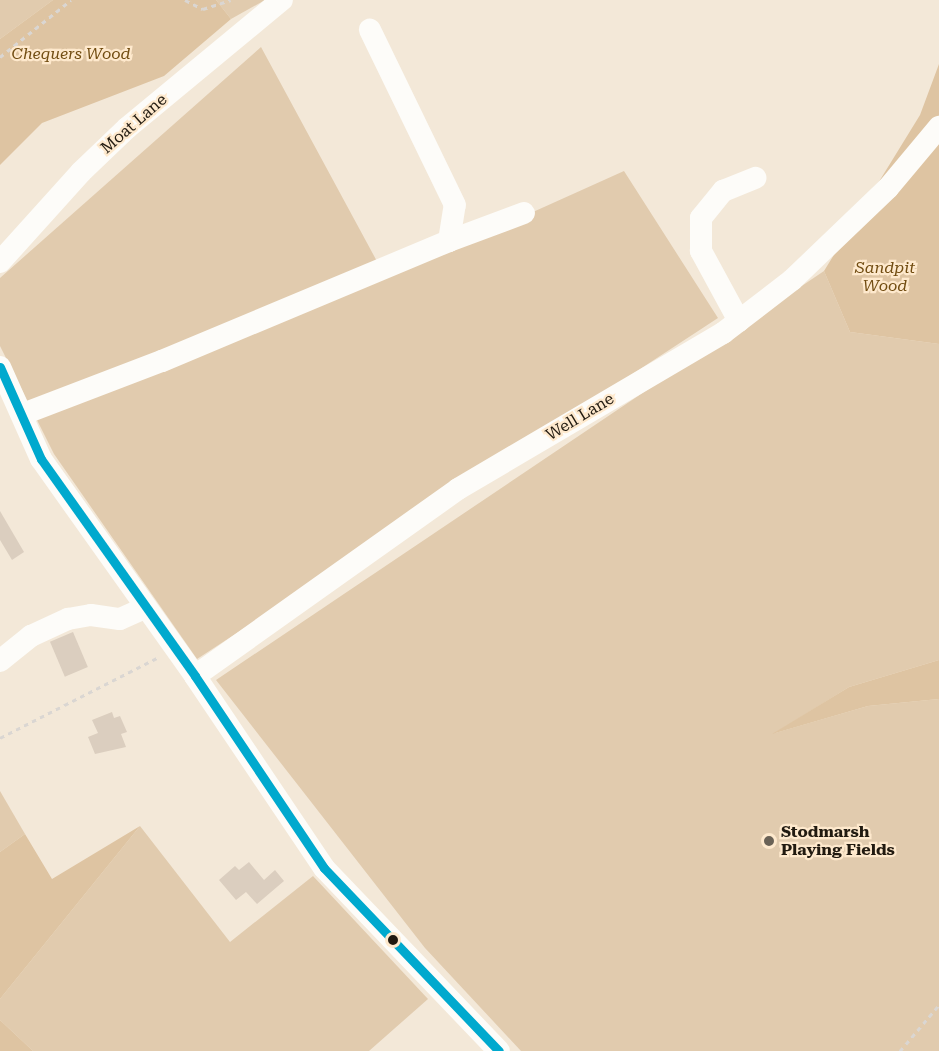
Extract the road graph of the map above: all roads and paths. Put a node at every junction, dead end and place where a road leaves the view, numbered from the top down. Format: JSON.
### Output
{"nodes":[{"id":1,"x":71,"y":0,"type":"edge"},
{"id":2,"x":185,"y":0,"type":"edge"},
{"id":3,"x":231,"y":0,"type":"edge"},
{"id":4,"x":282,"y":0,"type":"edge"},
{"id":5,"x":370,"y":30,"type":"dead end"},
{"id":6,"x":0,"y":57,"type":"edge"},
{"id":7,"x":939,"y":127,"type":"edge"},
{"id":8,"x":754,"y":178,"type":"dead end"},
{"id":9,"x":524,"y":213,"type":"dead end"},
{"id":10,"x":449,"y":241,"type":"junction"},
{"id":11,"x":0,"y":262,"type":"edge"},
{"id":12,"x":731,"y":327,"type":"junction"},
{"id":13,"x":0,"y":367,"type":"edge"},
{"id":14,"x":23,"y":414,"type":"junction"},
{"id":15,"x":145,"y":608,"type":"junction"},
{"id":16,"x":174,"y":650,"type":"junction"},
{"id":17,"x":0,"y":662,"type":"edge"},
{"id":18,"x":195,"y":676,"type":"junction"},
{"id":19,"x":0,"y":738,"type":"edge"},
{"id":20,"x":939,"y":1005,"type":"edge"},
{"id":21,"x":499,"y":1051,"type":"edge"},
{"id":22,"x":900,"y":1051,"type":"edge"}],
"edges":[{"from":1,"to":6,"type":"path"},
{"from":2,"to":3,"type":"path"},
{"from":4,"to":11,"type":"street","name":"Moat Lane"},
{"from":5,"to":10,"type":"street"},
{"from":7,"to":12,"type":"street","name":"Well Lane"},
{"from":8,"to":12,"type":"street"},
{"from":9,"to":10,"type":"street"},
{"from":10,"to":14,"type":"street"},
{"from":12,"to":18,"type":"street","name":"Well Lane"},
{"from":13,"to":14,"type":"street"},
{"from":14,"to":15,"type":"street"},
{"from":15,"to":16,"type":"street"},
{"from":15,"to":17,"type":"street"},
{"from":16,"to":18,"type":"street"},
{"from":16,"to":19,"type":"path"},
{"from":18,"to":21,"type":"street"},
{"from":20,"to":22,"type":"path"}]}
